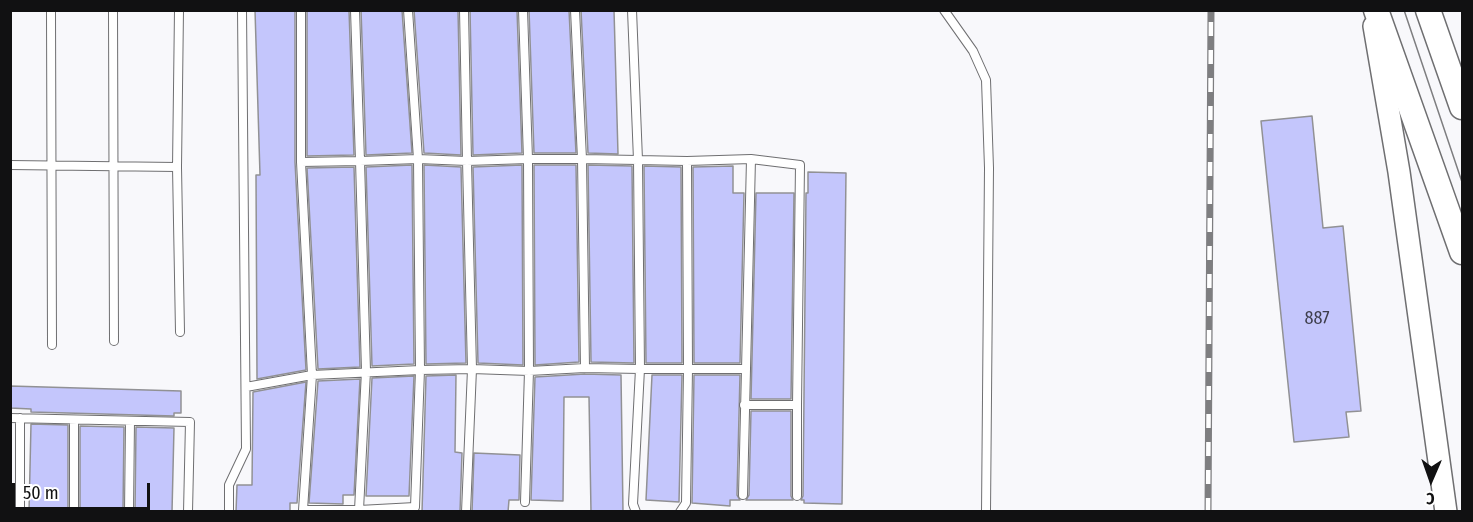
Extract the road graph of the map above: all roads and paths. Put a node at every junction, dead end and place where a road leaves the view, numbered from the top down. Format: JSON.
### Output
{"nodes":[{"id":1,"x":113,"y":10,"type":"edge"},
{"id":2,"x":179,"y":10,"type":"edge"},
{"id":3,"x":242,"y":10,"type":"edge"},
{"id":4,"x":301,"y":10,"type":"edge"},
{"id":5,"x":355,"y":10,"type":"edge"},
{"id":6,"x":408,"y":10,"type":"edge"},
{"id":7,"x":464,"y":10,"type":"edge"},
{"id":8,"x":523,"y":10,"type":"edge"},
{"id":9,"x":574,"y":10,"type":"edge"},
{"id":10,"x":632,"y":10,"type":"edge"},
{"id":11,"x":944,"y":10,"type":"edge"},
{"id":12,"x":1374,"y":10,"type":"edge"},
{"id":13,"x":1428,"y":10,"type":"edge"},
{"id":14,"x":51,"y":12,"type":"edge"},
{"id":15,"x":1462,"y":107,"type":"edge"},
{"id":16,"x":418,"y":159,"type":"junction"},
{"id":17,"x":528,"y":159,"type":"junction"},
{"id":18,"x":582,"y":159,"type":"junction"},
{"id":19,"x":751,"y":159,"type":"junction"},
{"id":20,"x":360,"y":160,"type":"junction"},
{"id":21,"x":638,"y":160,"type":"junction"},
{"id":22,"x":687,"y":161,"type":"junction"},
{"id":23,"x":302,"y":162,"type":"junction"},
{"id":24,"x":467,"y":162,"type":"junction"},
{"id":25,"x":10,"y":165,"type":"edge"},
{"id":26,"x":52,"y":165,"type":"junction"},
{"id":27,"x":114,"y":166,"type":"junction"},
{"id":28,"x":177,"y":167,"type":"junction"},
{"id":29,"x":1462,"y":252,"type":"edge"},
{"id":30,"x":180,"y":333,"type":"dead end"},
{"id":31,"x":114,"y":341,"type":"dead end"},
{"id":32,"x":52,"y":345,"type":"dead end"},
{"id":33,"x":585,"y":368,"type":"junction"},
{"id":34,"x":472,"y":369,"type":"junction"},
{"id":35,"x":640,"y":369,"type":"junction"},
{"id":36,"x":688,"y":369,"type":"junction"},
{"id":37,"x":745,"y":369,"type":"junction"},
{"id":38,"x":420,"y":370,"type":"junction"},
{"id":39,"x":366,"y":371,"type":"junction"},
{"id":40,"x":529,"y":371,"type":"junction"},
{"id":41,"x":312,"y":375,"type":"junction"},
{"id":42,"x":246,"y":387,"type":"junction"},
{"id":43,"x":744,"y":405,"type":"junction"},
{"id":44,"x":797,"y":405,"type":"junction"},
{"id":45,"x":10,"y":418,"type":"edge"},
{"id":46,"x":20,"y":418,"type":"junction"},
{"id":47,"x":74,"y":420,"type":"junction"},
{"id":48,"x":130,"y":421,"type":"junction"},
{"id":49,"x":743,"y":495,"type":"dead end"},
{"id":50,"x":797,"y":496,"type":"dead end"},
{"id":51,"x":525,"y":502,"type":"dead end"},
{"id":52,"x":359,"y":510,"type":"edge"},
{"id":53,"x":20,"y":512,"type":"edge"},
{"id":54,"x":74,"y":512,"type":"edge"},
{"id":55,"x":129,"y":512,"type":"edge"},
{"id":56,"x":188,"y":512,"type":"edge"},
{"id":57,"x":229,"y":512,"type":"edge"},
{"id":58,"x":466,"y":512,"type":"edge"},
{"id":59,"x":636,"y":512,"type":"edge"},
{"id":60,"x":680,"y":512,"type":"edge"},
{"id":61,"x":986,"y":512,"type":"edge"},
{"id":62,"x":1446,"y":512,"type":"edge"}],
"edges":[{"from":1,"to":27,"type":"lane"},
{"from":2,"to":28,"type":"lane"},
{"from":3,"to":42,"type":"lane"},
{"from":4,"to":23,"type":"lane"},
{"from":5,"to":20,"type":"lane"},
{"from":6,"to":16,"type":"lane"},
{"from":7,"to":24,"type":"lane"},
{"from":8,"to":17,"type":"lane"},
{"from":9,"to":18,"type":"lane"},
{"from":10,"to":21,"type":"lane"},
{"from":11,"to":61,"type":"lane"},
{"from":12,"to":29,"type":"main road"},
{"from":12,"to":62,"type":"main road"},
{"from":13,"to":15,"type":"main road"},
{"from":14,"to":26,"type":"lane"},
{"from":16,"to":20,"type":"lane"},
{"from":16,"to":24,"type":"lane"},
{"from":16,"to":38,"type":"lane"},
{"from":17,"to":18,"type":"lane"},
{"from":17,"to":24,"type":"lane"},
{"from":17,"to":40,"type":"lane"},
{"from":18,"to":21,"type":"lane"},
{"from":18,"to":33,"type":"lane"},
{"from":19,"to":22,"type":"lane"},
{"from":19,"to":37,"type":"lane"},
{"from":19,"to":44,"type":"lane"},
{"from":20,"to":23,"type":"lane"},
{"from":20,"to":39,"type":"lane"},
{"from":21,"to":22,"type":"lane"},
{"from":21,"to":35,"type":"lane"},
{"from":22,"to":36,"type":"lane"},
{"from":23,"to":41,"type":"lane"},
{"from":24,"to":34,"type":"lane"},
{"from":25,"to":26,"type":"lane"},
{"from":26,"to":27,"type":"lane"},
{"from":26,"to":32,"type":"lane"},
{"from":27,"to":28,"type":"lane"},
{"from":27,"to":31,"type":"lane"},
{"from":28,"to":30,"type":"lane"},
{"from":33,"to":35,"type":"lane"},
{"from":33,"to":40,"type":"lane"},
{"from":34,"to":38,"type":"lane"},
{"from":34,"to":40,"type":"lane"},
{"from":34,"to":58,"type":"lane"},
{"from":35,"to":36,"type":"lane"},
{"from":35,"to":59,"type":"lane"},
{"from":36,"to":37,"type":"lane"},
{"from":36,"to":60,"type":"lane"},
{"from":37,"to":43,"type":"lane"},
{"from":38,"to":39,"type":"lane"},
{"from":38,"to":52,"type":"lane"},
{"from":39,"to":41,"type":"lane"},
{"from":39,"to":52,"type":"lane"},
{"from":40,"to":51,"type":"lane"},
{"from":41,"to":42,"type":"lane"},
{"from":41,"to":52,"type":"lane"},
{"from":42,"to":57,"type":"lane"},
{"from":43,"to":44,"type":"lane"},
{"from":43,"to":49,"type":"lane"},
{"from":44,"to":50,"type":"lane"},
{"from":45,"to":46,"type":"lane"},
{"from":46,"to":47,"type":"lane"},
{"from":46,"to":53,"type":"lane"},
{"from":47,"to":48,"type":"lane"},
{"from":47,"to":54,"type":"lane"},
{"from":48,"to":55,"type":"lane"},
{"from":48,"to":56,"type":"lane"}]}
